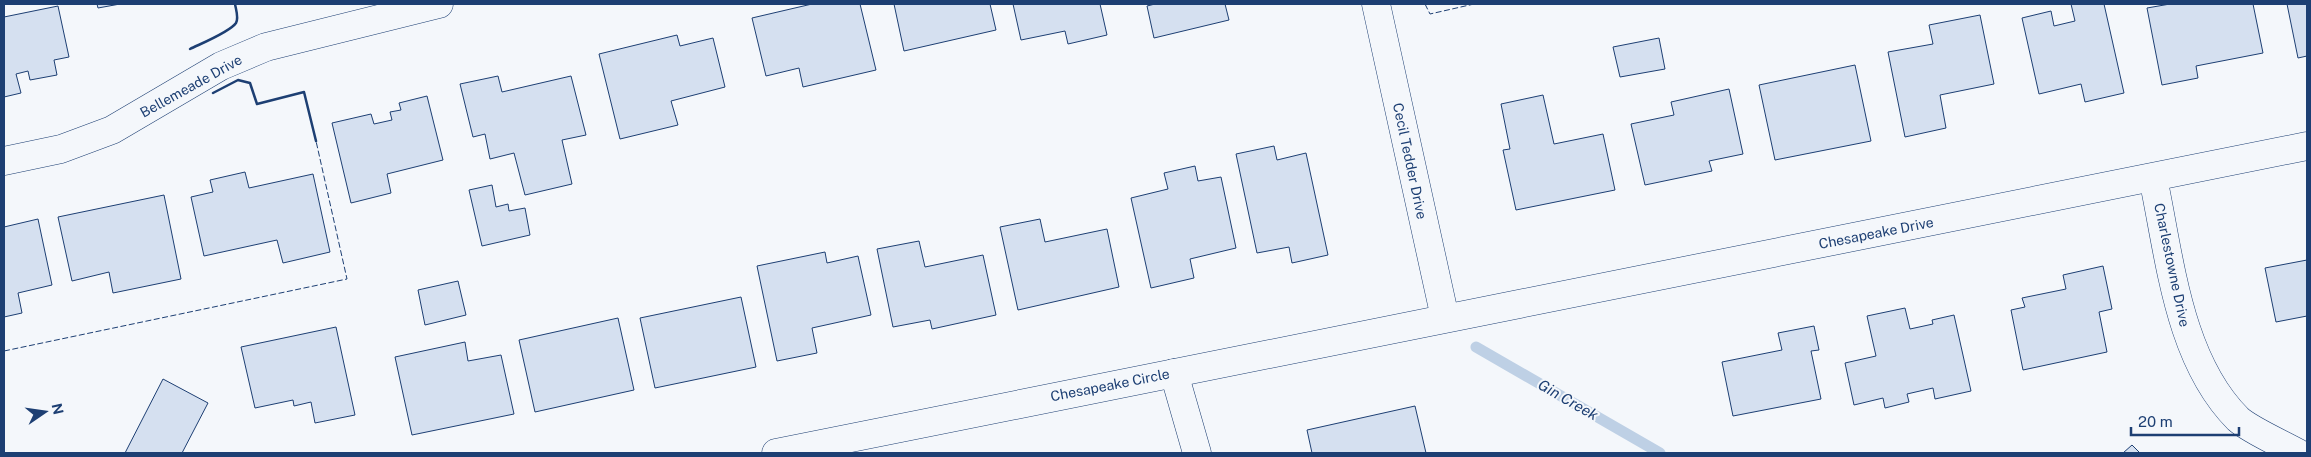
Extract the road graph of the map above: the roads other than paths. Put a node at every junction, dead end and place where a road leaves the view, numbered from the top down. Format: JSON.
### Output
{"nodes":[{"id":1,"x":439,"y":4,"type":"edge"},
{"id":2,"x":1376,"y":4,"type":"edge"},
{"id":3,"x":2307,"y":146,"type":"edge"},
{"id":4,"x":4,"y":161,"type":"edge"},
{"id":5,"x":2153,"y":178,"type":"junction"},
{"id":6,"x":1445,"y":318,"type":"junction"},
{"id":7,"x":1174,"y":372,"type":"junction"},
{"id":8,"x":776,"y":453,"type":"edge"},
{"id":9,"x":1197,"y":453,"type":"edge"},
{"id":10,"x":2298,"y":453,"type":"edge"}],
"edges":[{"from":1,"to":4,"type":"street","name":"Bellemeade Drive"},
{"from":2,"to":6,"type":"street","name":"Cecil Tedder Drive"},
{"from":3,"to":5,"type":"street","name":"Chesapeake Drive"},
{"from":5,"to":6,"type":"street","name":"Chesapeake Drive"},
{"from":5,"to":10,"type":"street","name":"Charlestowne Drive"},
{"from":6,"to":7,"type":"street","name":"Chesapeake Circle"},
{"from":7,"to":8,"type":"street","name":"Chesapeake Circle"},
{"from":7,"to":9,"type":"street"}]}
